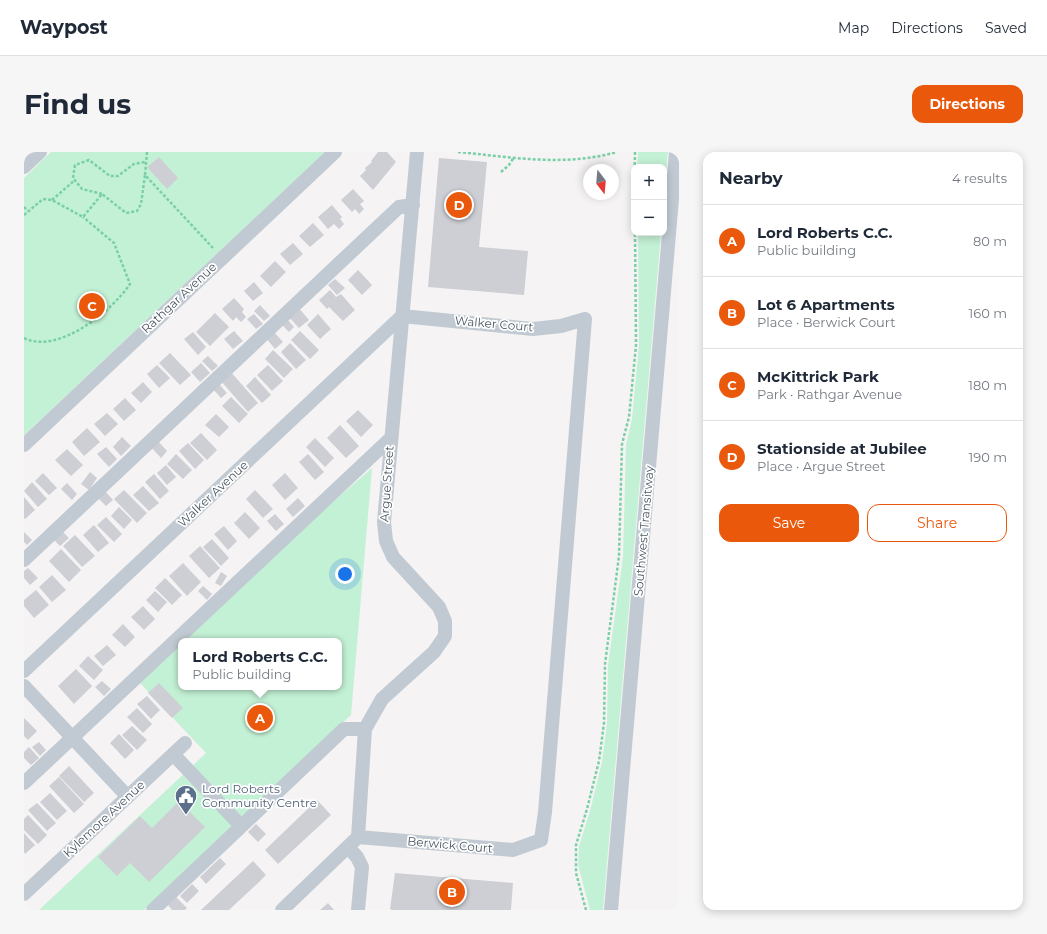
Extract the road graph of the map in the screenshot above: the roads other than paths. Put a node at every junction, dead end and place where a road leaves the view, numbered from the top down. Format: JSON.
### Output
{"nodes":[{"id":1,"x":40,"y":152,"type":"edge"},
{"id":2,"x":335,"y":152,"type":"edge"},
{"id":3,"x":417,"y":152,"type":"edge"},
{"id":4,"x":676,"y":152,"type":"edge"},
{"id":5,"x":24,"y":167,"type":"edge"},
{"id":6,"x":413,"y":205,"type":"junction"},
{"id":7,"x":402,"y":316,"type":"junction"},
{"id":8,"x":391,"y":438,"type":"junction"},
{"id":9,"x":24,"y":445,"type":"edge"},
{"id":10,"x":24,"y":560,"type":"edge"},
{"id":11,"x":24,"y":671,"type":"edge"},
{"id":12,"x":24,"y":686,"type":"edge"},
{"id":13,"x":365,"y":729,"type":"junction"},
{"id":14,"x":72,"y":737,"type":"junction"},
{"id":15,"x":185,"y":743,"type":"dead end"},
{"id":16,"x":173,"y":754,"type":"junction"},
{"id":17,"x":24,"y":783,"type":"edge"},
{"id":18,"x":128,"y":797,"type":"junction"},
{"id":19,"x":241,"y":826,"type":"junction"},
{"id":20,"x":541,"y":840,"type":"joint"},
{"id":21,"x":353,"y":842,"type":"junction"},
{"id":22,"x":24,"y":894,"type":"edge"},
{"id":23,"x":153,"y":910,"type":"edge"},
{"id":24,"x":282,"y":910,"type":"edge"},
{"id":25,"x":358,"y":910,"type":"edge"},
{"id":26,"x":611,"y":910,"type":"edge"}],
"edges":[{"from":1,"to":5,"type":"street"},
{"from":2,"to":9,"type":"street","name":"Rathgar Avenue"},
{"from":3,"to":6,"type":"street","name":"Argue Street"},
{"from":4,"to":26,"type":"street","name":"Southwest Transitway"},
{"from":6,"to":7,"type":"street","name":"Argue Street"},
{"from":6,"to":10,"type":"street"},
{"from":7,"to":8,"type":"street","name":"Argue Street"},
{"from":7,"to":11,"type":"street","name":"Walker Avenue"},
{"from":7,"to":20,"type":"street","name":"Walker Court"},
{"from":8,"to":13,"type":"street","name":"Argue Street"},
{"from":8,"to":14,"type":"street"},
{"from":12,"to":14,"type":"street"},
{"from":13,"to":19,"type":"street"},
{"from":13,"to":21,"type":"street","name":"Argue Street"},
{"from":14,"to":17,"type":"street"},
{"from":14,"to":18,"type":"street"},
{"from":15,"to":16,"type":"street","name":"Kylemore Avenue"},
{"from":16,"to":18,"type":"street","name":"Kylemore Avenue"},
{"from":16,"to":19,"type":"street"},
{"from":18,"to":22,"type":"street","name":"Kylemore Avenue"},
{"from":19,"to":23,"type":"street"},
{"from":20,"to":21,"type":"street","name":"Berwick Court"},
{"from":21,"to":24,"type":"street"},
{"from":21,"to":25,"type":"street"}]}
